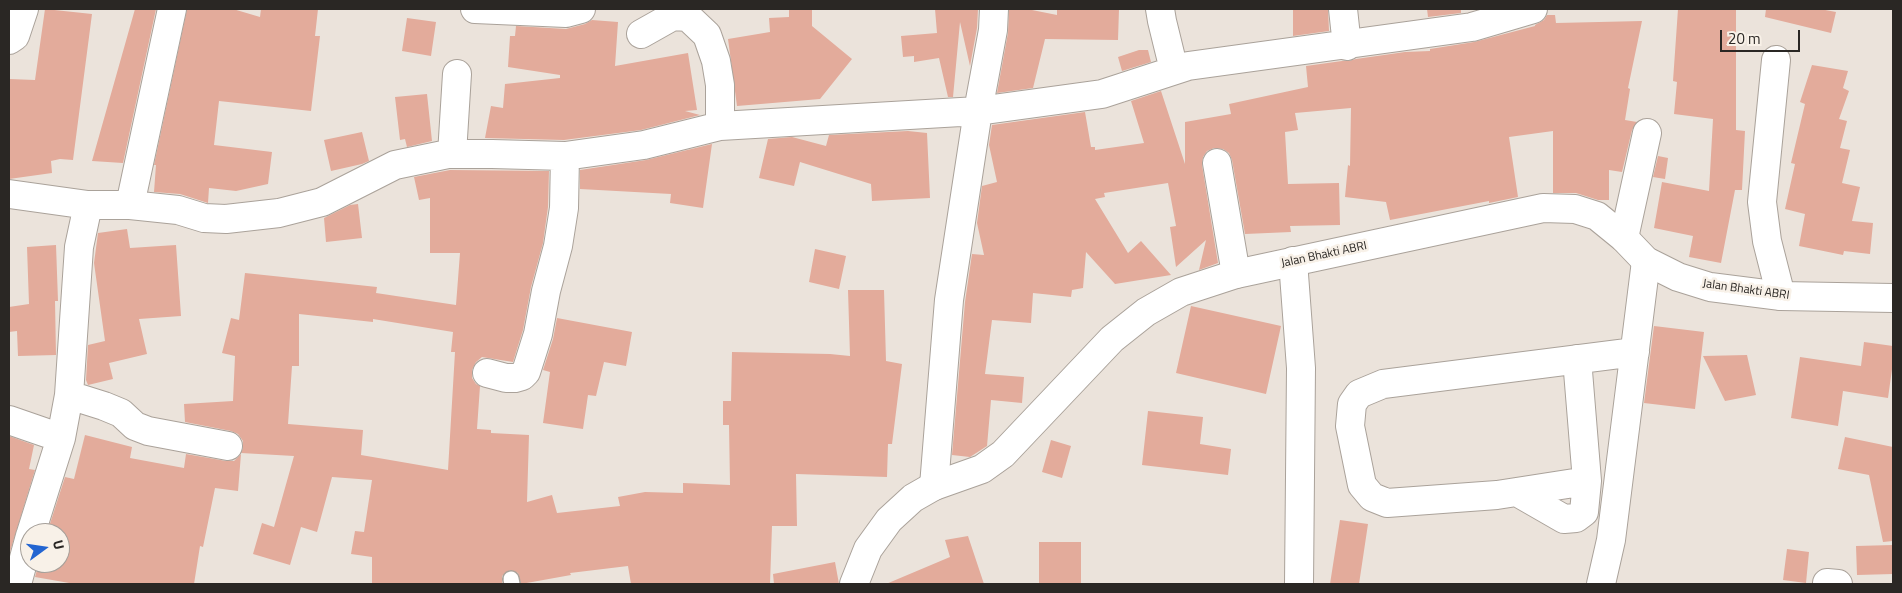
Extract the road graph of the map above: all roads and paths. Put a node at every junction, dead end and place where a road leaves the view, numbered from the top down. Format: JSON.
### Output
{"nodes":[{"id":1,"x":24,"y":9,"type":"edge"},
{"id":2,"x":172,"y":9,"type":"edge"},
{"id":3,"x":475,"y":9,"type":"edge"},
{"id":4,"x":581,"y":9,"type":"edge"},
{"id":5,"x":994,"y":9,"type":"edge"},
{"id":6,"x":1160,"y":9,"type":"edge"},
{"id":7,"x":1343,"y":9,"type":"edge"},
{"id":8,"x":1533,"y":9,"type":"edge"},
{"id":9,"x":641,"y":34,"type":"dead end"},
{"id":10,"x":9,"y":40,"type":"edge"},
{"id":11,"x":1347,"y":46,"type":"junction"},
{"id":12,"x":1776,"y":60,"type":"dead end"},
{"id":13,"x":1174,"y":70,"type":"junction"},
{"id":14,"x":457,"y":74,"type":"dead end"},
{"id":15,"x":978,"y":112,"type":"junction"},
{"id":16,"x":720,"y":126,"type":"junction"},
{"id":17,"x":1648,"y":133,"type":"dead end"},
{"id":18,"x":452,"y":154,"type":"junction"},
{"id":19,"x":565,"y":156,"type":"junction"},
{"id":20,"x":1217,"y":163,"type":"dead end"},
{"id":21,"x":9,"y":194,"type":"edge"},
{"id":22,"x":88,"y":205,"type":"junction"},
{"id":23,"x":130,"y":205,"type":"junction"},
{"id":24,"x":1624,"y":238,"type":"junction"},
{"id":25,"x":1646,"y":260,"type":"junction"},
{"id":26,"x":1293,"y":261,"type":"junction"},
{"id":27,"x":1236,"y":274,"type":"junction"},
{"id":28,"x":1782,"y":296,"type":"junction"},
{"id":29,"x":1893,"y":298,"type":"edge"},
{"id":30,"x":1634,"y":352,"type":"junction"},
{"id":31,"x":1577,"y":359,"type":"junction"},
{"id":32,"x":487,"y":373,"type":"dead end"},
{"id":33,"x":69,"y":396,"type":"junction"},
{"id":34,"x":9,"y":420,"type":"edge"},
{"id":35,"x":62,"y":438,"type":"junction"},
{"id":36,"x":228,"y":446,"type":"dead end"},
{"id":37,"x":1587,"y":481,"type":"junction"},
{"id":38,"x":934,"y":486,"type":"junction"},
{"id":39,"x":1517,"y":492,"type":"junction"},
{"id":40,"x":35,"y":523,"type":"edge"},
{"id":41,"x":854,"y":584,"type":"edge"},
{"id":42,"x":1299,"y":584,"type":"edge"},
{"id":43,"x":1601,"y":584,"type":"edge"}],
"edges":[{"from":1,"to":10,"type":"street"},
{"from":2,"to":23,"type":"street"},
{"from":3,"to":4,"type":"street"},
{"from":5,"to":15,"type":"street"},
{"from":6,"to":13,"type":"street"},
{"from":7,"to":11,"type":"street"},
{"from":8,"to":11,"type":"street"},
{"from":9,"to":16,"type":"street"},
{"from":11,"to":13,"type":"street"},
{"from":12,"to":28,"type":"street"},
{"from":13,"to":15,"type":"street"},
{"from":14,"to":18,"type":"street"},
{"from":15,"to":16,"type":"street"},
{"from":15,"to":38,"type":"street"},
{"from":16,"to":19,"type":"street"},
{"from":17,"to":24,"type":"street"},
{"from":18,"to":19,"type":"street"},
{"from":18,"to":23,"type":"street"},
{"from":19,"to":32,"type":"street"},
{"from":20,"to":27,"type":"street"},
{"from":21,"to":22,"type":"street"},
{"from":22,"to":23,"type":"street"},
{"from":22,"to":33,"type":"street"},
{"from":24,"to":25,"type":"street","name":"Jalan Bhakti ABRI"},
{"from":24,"to":26,"type":"street","name":"Jalan Bhakti ABRI"},
{"from":25,"to":28,"type":"street","name":"Jalan Bhakti ABRI"},
{"from":25,"to":30,"type":"street"},
{"from":26,"to":27,"type":"street","name":"Jalan Bhakti ABRI"},
{"from":26,"to":42,"type":"street"},
{"from":27,"to":38,"type":"street","name":"Jalan Bhakti ABRI"},
{"from":28,"to":29,"type":"street","name":"Jalan Bhakti ABRI"},
{"from":30,"to":31,"type":"street"},
{"from":30,"to":43,"type":"street"},
{"from":31,"to":37,"type":"street"},
{"from":31,"to":39,"type":"street"},
{"from":33,"to":35,"type":"street"},
{"from":33,"to":36,"type":"street"},
{"from":34,"to":35,"type":"street"},
{"from":35,"to":40,"type":"street"},
{"from":37,"to":39,"type":"street"},
{"from":37,"to":39,"type":"street"},
{"from":38,"to":41,"type":"street","name":"Jalan Bhakti ABRI"}]}
